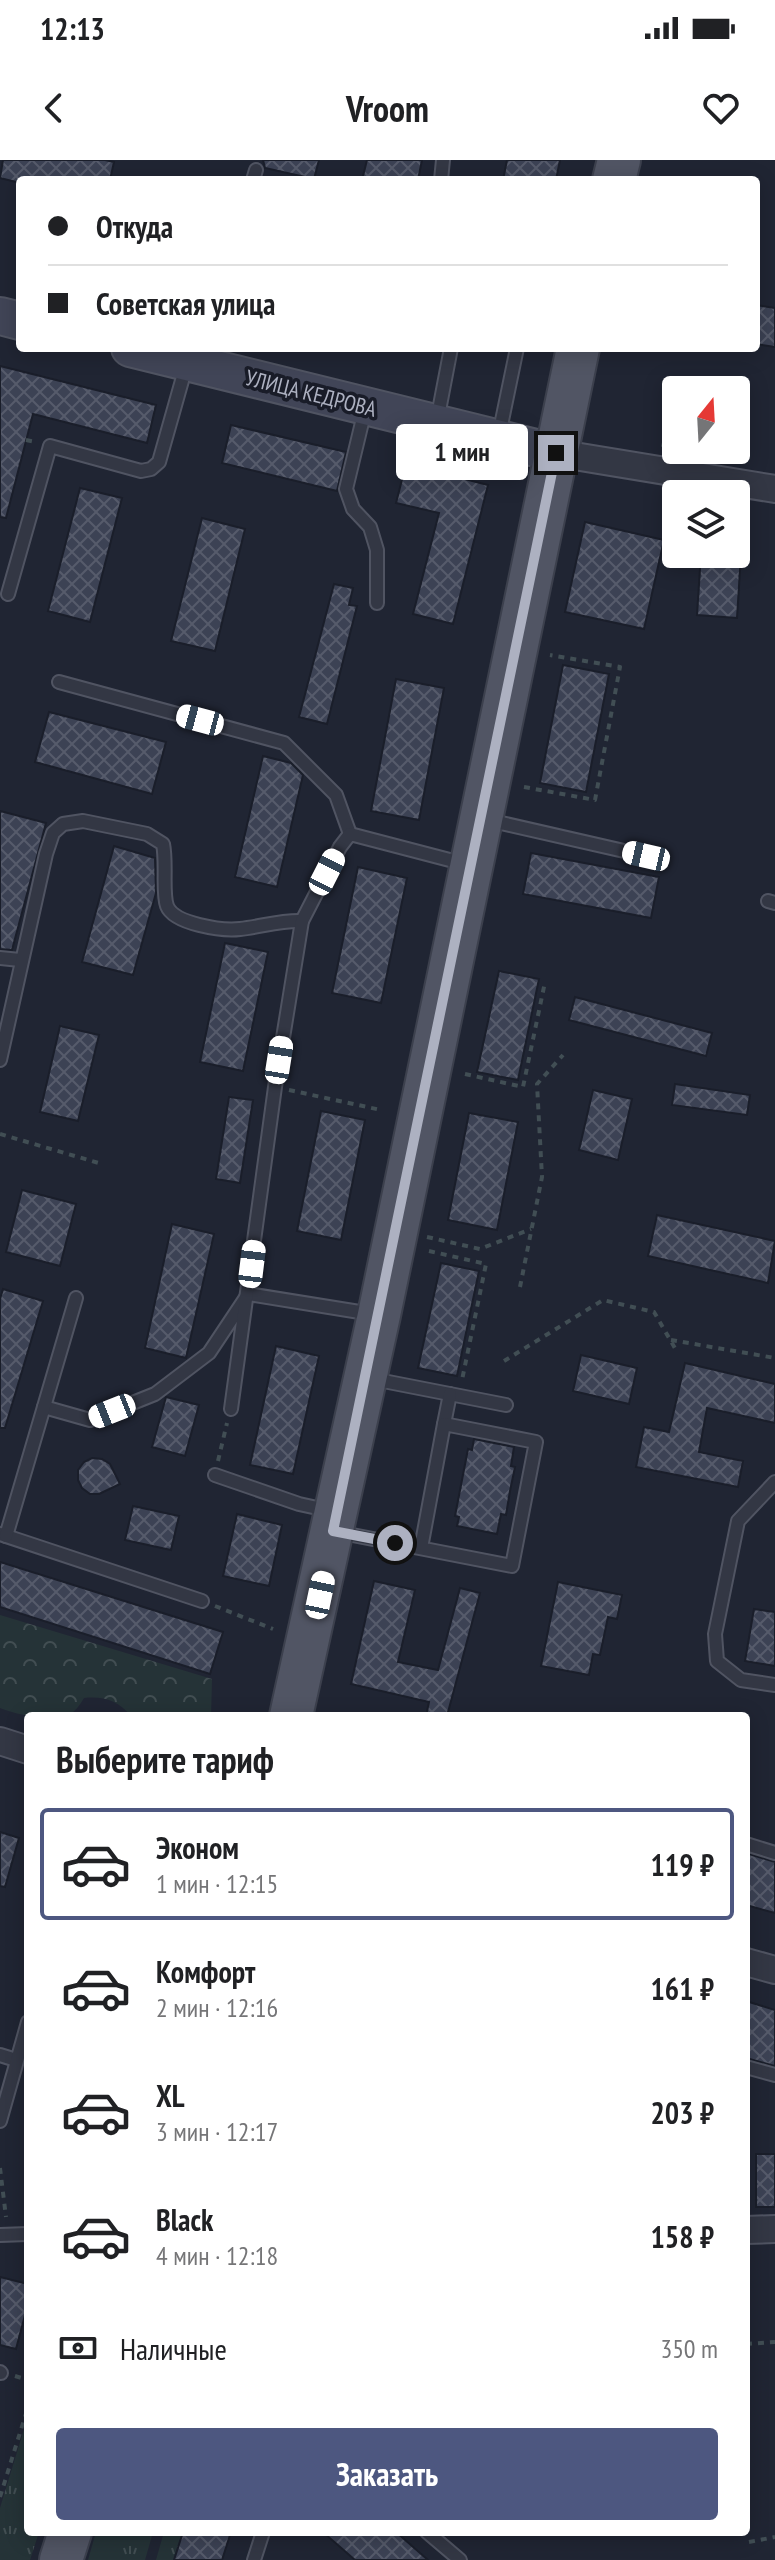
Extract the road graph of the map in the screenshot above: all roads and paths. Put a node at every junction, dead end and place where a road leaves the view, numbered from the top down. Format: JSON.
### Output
{"nodes":[{"id":1,"x":165,"y":352,"type":"edge"},
{"id":2,"x":450,"y":352,"type":"edge"},
{"id":3,"x":516,"y":352,"type":"edge"},
{"id":4,"x":577,"y":352,"type":"edge"},
{"id":5,"x":200,"y":356,"type":"edge"},
{"id":6,"x":366,"y":406,"type":"junction"},
{"id":7,"x":436,"y":424,"type":"junction"},
{"id":8,"x":498,"y":439,"type":"junction"},
{"id":9,"x":556,"y":453,"type":"junction"},
{"id":10,"x":775,"y":488,"type":"edge"},
{"id":11,"x":8,"y":594,"type":"dead end"},
{"id":12,"x":377,"y":603,"type":"dead end"},
{"id":13,"x":550,"y":655,"type":"dead end"},
{"id":14,"x":59,"y":682,"type":"dead end"},
{"id":15,"x":524,"y":787,"type":"dead end"},
{"id":16,"x":481,"y":818,"type":"junction"},
{"id":17,"x":350,"y":834,"type":"junction"},
{"id":18,"x":646,"y":856,"type":"dead end"},
{"id":19,"x":472,"y":865,"type":"junction"},
{"id":20,"x":302,"y":921,"type":"junction"},
{"id":21,"x":0,"y":958,"type":"edge"},
{"id":22,"x":20,"y":960,"type":"junction"},
{"id":23,"x":545,"y":982,"type":"dead end"},
{"id":24,"x":563,"y":1055,"type":"dead end"},
{"id":25,"x":0,"y":1060,"type":"edge"},
{"id":26,"x":465,"y":1074,"type":"dead end"},
{"id":27,"x":275,"y":1087,"type":"junction"},
{"id":28,"x":381,"y":1110,"type":"dead end"},
{"id":29,"x":0,"y":1134,"type":"edge"},
{"id":30,"x":102,"y":1164,"type":"dead end"},
{"id":31,"x":531,"y":1229,"type":"junction"},
{"id":32,"x":413,"y":1241,"type":"junction"},
{"id":33,"x":520,"y":1287,"type":"dead end"},
{"id":34,"x":248,"y":1294,"type":"junction"},
{"id":35,"x":76,"y":1298,"type":"dead end"},
{"id":36,"x":379,"y":1315,"type":"junction"},
{"id":37,"x":671,"y":1340,"type":"junction"},
{"id":38,"x":676,"y":1350,"type":"dead end"},
{"id":39,"x":775,"y":1358,"type":"edge"},
{"id":40,"x":504,"y":1361,"type":"dead end"},
{"id":41,"x":366,"y":1378,"type":"junction"},
{"id":42,"x":454,"y":1395,"type":"junction"},
{"id":43,"x":506,"y":1405,"type":"dead end"},
{"id":44,"x":44,"y":1407,"type":"junction"},
{"id":45,"x":231,"y":1409,"type":"joint"},
{"id":46,"x":444,"y":1424,"type":"junction"},
{"id":47,"x":215,"y":1475,"type":"joint"},
{"id":48,"x":775,"y":1482,"type":"edge"},
{"id":49,"x":336,"y":1522,"type":"junction"},
{"id":50,"x":3,"y":1535,"type":"edge"},
{"id":51,"x":421,"y":1548,"type":"junction"},
{"id":52,"x":202,"y":1601,"type":"joint"},
{"id":53,"x":273,"y":1629,"type":"dead end"},
{"id":54,"x":775,"y":1685,"type":"edge"},
{"id":55,"x":292,"y":1712,"type":"edge"},
{"id":56,"x":0,"y":1741,"type":"edge"},
{"id":57,"x":24,"y":1749,"type":"edge"},
{"id":58,"x":750,"y":1845,"type":"edge"},
{"id":59,"x":775,"y":1853,"type":"edge"},
{"id":60,"x":750,"y":1963,"type":"edge"},
{"id":61,"x":775,"y":1970,"type":"edge"},
{"id":62,"x":24,"y":2035,"type":"edge"},
{"id":63,"x":0,"y":2055,"type":"edge"},
{"id":64,"x":16,"y":2060,"type":"junction"},
{"id":65,"x":750,"y":2068,"type":"edge"},
{"id":66,"x":775,"y":2075,"type":"edge"},
{"id":67,"x":0,"y":2121,"type":"edge"},
{"id":68,"x":0,"y":2168,"type":"edge"},
{"id":69,"x":775,"y":2229,"type":"edge"},
{"id":70,"x":750,"y":2230,"type":"edge"},
{"id":71,"x":24,"y":2234,"type":"edge"},
{"id":72,"x":4,"y":2235,"type":"edge"},
{"id":73,"x":775,"y":2342,"type":"edge"},
{"id":74,"x":750,"y":2344,"type":"edge"},
{"id":75,"x":24,"y":2420,"type":"edge"},
{"id":76,"x":0,"y":2497,"type":"edge"},
{"id":77,"x":69,"y":2536,"type":"edge"},
{"id":78,"x":262,"y":2536,"type":"edge"},
{"id":79,"x":432,"y":2536,"type":"edge"},
{"id":80,"x":775,"y":2537,"type":"edge"},
{"id":81,"x":749,"y":2542,"type":"dead end"},
{"id":82,"x":61,"y":2560,"type":"edge"},
{"id":83,"x":254,"y":2560,"type":"edge"},
{"id":84,"x":460,"y":2560,"type":"edge"}],
"edges":[{"from":1,"to":5,"type":"main road","name":"УЛИЦА КЕДРОВА"},
{"from":2,"to":7,"type":"lane"},
{"from":3,"to":8,"type":"lane"},
{"from":4,"to":9,"type":"main road"},
{"from":5,"to":6,"type":"main road","name":"УЛИЦА КЕДРОВА"},
{"from":5,"to":11,"type":"lane"},
{"from":6,"to":7,"type":"main road","name":"УЛИЦА КЕДРОВА"},
{"from":6,"to":12,"type":"lane"},
{"from":7,"to":8,"type":"main road","name":"УЛИЦА КЕДРОВА"},
{"from":8,"to":9,"type":"main road","name":"УЛИЦА КЕДРОВА"},
{"from":9,"to":10,"type":"street","name":"УЛИЦА КЕДРОВА"},
{"from":9,"to":16,"type":"main road"},
{"from":13,"to":15,"type":"path"},
{"from":14,"to":17,"type":"lane"},
{"from":16,"to":18,"type":"lane"},
{"from":16,"to":19,"type":"main road"},
{"from":17,"to":19,"type":"lane"},
{"from":17,"to":20,"type":"lane"},
{"from":19,"to":32,"type":"main road"},
{"from":20,"to":22,"type":"lane"},
{"from":20,"to":27,"type":"lane"},
{"from":21,"to":22,"type":"lane"},
{"from":22,"to":25,"type":"lane"},
{"from":23,"to":26,"type":"path"},
{"from":24,"to":31,"type":"path"},
{"from":27,"to":28,"type":"path"},
{"from":27,"to":34,"type":"lane"},
{"from":29,"to":30,"type":"path"},
{"from":31,"to":32,"type":"path"},
{"from":31,"to":33,"type":"path"},
{"from":32,"to":36,"type":"main road"},
{"from":32,"to":42,"type":"path"},
{"from":34,"to":36,"type":"lane"},
{"from":34,"to":44,"type":"lane"},
{"from":34,"to":45,"type":"lane"},
{"from":35,"to":44,"type":"lane"},
{"from":36,"to":41,"type":"main road"},
{"from":37,"to":38,"type":"path"},
{"from":37,"to":39,"type":"path"},
{"from":37,"to":40,"type":"path"},
{"from":41,"to":42,"type":"lane"},
{"from":41,"to":49,"type":"main road"},
{"from":42,"to":43,"type":"lane"},
{"from":42,"to":46,"type":"lane"},
{"from":44,"to":50,"type":"lane"},
{"from":45,"to":47,"type":"path"},
{"from":46,"to":51,"type":"lane"},
{"from":46,"to":51,"type":"lane"},
{"from":47,"to":49,"type":"lane"},
{"from":48,"to":54,"type":"lane"},
{"from":49,"to":51,"type":"lane"},
{"from":49,"to":55,"type":"main road"},
{"from":50,"to":52,"type":"lane"},
{"from":52,"to":53,"type":"path"},
{"from":56,"to":57,"type":"street"},
{"from":58,"to":59,"type":"lane"},
{"from":60,"to":61,"type":"street"},
{"from":62,"to":64,"type":"lane"},
{"from":63,"to":64,"type":"lane"},
{"from":64,"to":67,"type":"lane"},
{"from":65,"to":66,"type":"lane"},
{"from":68,"to":72,"type":"path"},
{"from":69,"to":70,"type":"street"},
{"from":71,"to":72,"type":"lane"},
{"from":73,"to":74,"type":"path"},
{"from":75,"to":76,"type":"path"},
{"from":77,"to":82,"type":"main road"},
{"from":78,"to":83,"type":"lane"},
{"from":79,"to":84,"type":"lane"},
{"from":80,"to":81,"type":"path"}]}
